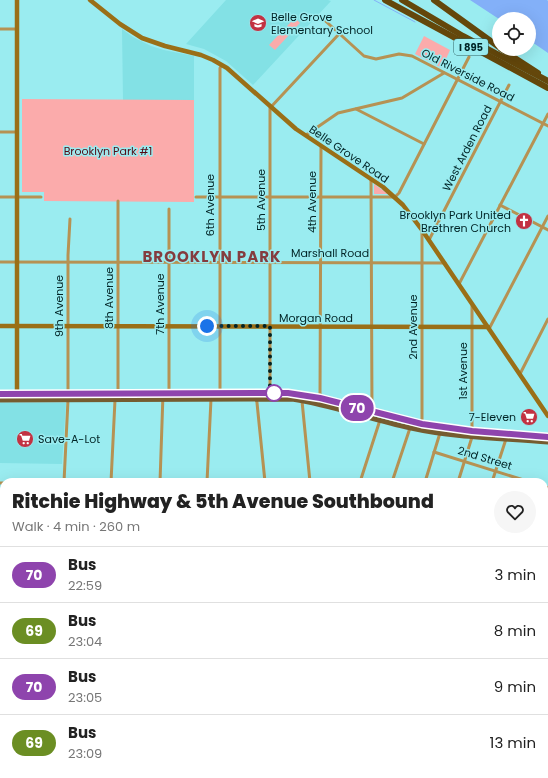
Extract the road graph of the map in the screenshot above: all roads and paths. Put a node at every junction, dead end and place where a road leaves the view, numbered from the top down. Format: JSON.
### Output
{"nodes":[{"id":1,"x":17,"y":0,"type":"edge"},
{"id":2,"x":90,"y":0,"type":"edge"},
{"id":3,"x":385,"y":0,"type":"edge"},
{"id":4,"x":402,"y":0,"type":"edge"},
{"id":5,"x":434,"y":0,"type":"edge"},
{"id":6,"x":320,"y":16,"type":"dead end"},
{"id":7,"x":17,"y":29,"type":"junction"},
{"id":8,"x":0,"y":30,"type":"edge"},
{"id":9,"x":339,"y":34,"type":"junction"},
{"id":10,"x":492,"y":42,"type":"edge"},
{"id":11,"x":512,"y":56,"type":"edge"},
{"id":12,"x":469,"y":57,"type":"dead end"},
{"id":13,"x":222,"y":65,"type":"junction"},
{"id":14,"x":444,"y":73,"type":"junction"},
{"id":15,"x":458,"y":80,"type":"junction"},
{"id":16,"x":548,"y":80,"type":"edge"},
{"id":17,"x":509,"y":85,"type":"dead end"},
{"id":18,"x":548,"y":88,"type":"edge"},
{"id":19,"x":500,"y":102,"type":"junction"},
{"id":20,"x":270,"y":108,"type":"junction"},
{"id":21,"x":356,"y":109,"type":"junction"},
{"id":22,"x":548,"y":114,"type":"edge"},
{"id":23,"x":543,"y":124,"type":"junction"},
{"id":24,"x":548,"y":126,"type":"edge"},
{"id":25,"x":0,"y":132,"type":"edge"},
{"id":26,"x":17,"y":132,"type":"junction"},
{"id":27,"x":306,"y":135,"type":"junction"},
{"id":28,"x":424,"y":144,"type":"junction"},
{"id":29,"x":321,"y":145,"type":"junction"},
{"id":30,"x":371,"y":177,"type":"junction"},
{"id":31,"x":0,"y":197,"type":"edge"},
{"id":32,"x":17,"y":197,"type":"junction"},
{"id":33,"x":41,"y":197,"type":"dead end"},
{"id":34,"x":196,"y":197,"type":"dead end"},
{"id":35,"x":219,"y":197,"type":"junction"},
{"id":36,"x":270,"y":197,"type":"junction"},
{"id":37,"x":321,"y":197,"type":"junction"},
{"id":38,"x":371,"y":197,"type":"junction"},
{"id":39,"x":395,"y":197,"type":"junction"},
{"id":40,"x":118,"y":202,"type":"dead end"},
{"id":41,"x":500,"y":205,"type":"junction"},
{"id":42,"x":169,"y":208,"type":"dead end"},
{"id":43,"x":548,"y":216,"type":"edge"},
{"id":44,"x":70,"y":219,"type":"dead end"},
{"id":45,"x":542,"y":227,"type":"junction"},
{"id":46,"x":422,"y":230,"type":"junction"},
{"id":47,"x":548,"y":230,"type":"edge"},
{"id":48,"x":429,"y":240,"type":"junction"},
{"id":49,"x":0,"y":262,"type":"edge"},
{"id":50,"x":17,"y":262,"type":"junction"},
{"id":51,"x":68,"y":262,"type":"junction"},
{"id":52,"x":118,"y":262,"type":"junction"},
{"id":53,"x":169,"y":262,"type":"junction"},
{"id":54,"x":220,"y":262,"type":"junction"},
{"id":55,"x":270,"y":262,"type":"junction"},
{"id":56,"x":320,"y":262,"type":"junction"},
{"id":57,"x":371,"y":262,"type":"junction"},
{"id":58,"x":422,"y":263,"type":"junction"},
{"id":59,"x":444,"y":263,"type":"junction"},
{"id":60,"x":459,"y":284,"type":"junction"},
{"id":61,"x":472,"y":304,"type":"junction"},
{"id":62,"x":548,"y":319,"type":"edge"},
{"id":63,"x":0,"y":326,"type":"edge"},
{"id":64,"x":17,"y":326,"type":"junction"},
{"id":65,"x":68,"y":326,"type":"junction"},
{"id":66,"x":118,"y":326,"type":"junction"},
{"id":67,"x":169,"y":326,"type":"junction"},
{"id":68,"x":220,"y":326,"type":"junction"},
{"id":69,"x":270,"y":326,"type":"junction"},
{"id":70,"x":320,"y":327,"type":"junction"},
{"id":71,"x":371,"y":327,"type":"junction"},
{"id":72,"x":422,"y":327,"type":"junction"},
{"id":73,"x":472,"y":327,"type":"junction"},
{"id":74,"x":489,"y":328,"type":"junction"},
{"id":75,"x":520,"y":374,"type":"junction"},
{"id":76,"x":220,"y":393,"type":"junction"},
{"id":77,"x":256,"y":393,"type":"junction"},
{"id":78,"x":270,"y":393,"type":"junction"},
{"id":79,"x":0,"y":394,"type":"edge"},
{"id":80,"x":17,"y":394,"type":"junction"},
{"id":81,"x":68,"y":394,"type":"junction"},
{"id":82,"x":118,"y":394,"type":"junction"},
{"id":83,"x":166,"y":394,"type":"junction"},
{"id":84,"x":320,"y":398,"type":"junction"},
{"id":85,"x":211,"y":399,"type":"junction"},
{"id":86,"x":256,"y":399,"type":"junction"},
{"id":87,"x":0,"y":400,"type":"edge"},
{"id":88,"x":68,"y":400,"type":"junction"},
{"id":89,"x":115,"y":400,"type":"junction"},
{"id":90,"x":166,"y":400,"type":"junction"},
{"id":91,"x":302,"y":401,"type":"junction"},
{"id":92,"x":320,"y":404,"type":"junction"},
{"id":93,"x":372,"y":412,"type":"junction"},
{"id":94,"x":548,"y":416,"type":"edge"},
{"id":95,"x":380,"y":420,"type":"junction"},
{"id":96,"x":422,"y":424,"type":"junction"},
{"id":97,"x":410,"y":428,"type":"junction"},
{"id":98,"x":472,"y":431,"type":"junction"},
{"id":99,"x":440,"y":433,"type":"junction"},
{"id":100,"x":472,"y":437,"type":"junction"},
{"id":101,"x":548,"y":437,"type":"edge"},
{"id":102,"x":506,"y":439,"type":"junction"},
{"id":103,"x":548,"y":442,"type":"edge"},
{"id":104,"x":434,"y":452,"type":"junction"},
{"id":105,"x":465,"y":461,"type":"junction"},
{"id":106,"x":496,"y":471,"type":"junction"},
{"id":107,"x":64,"y":478,"type":"edge"},
{"id":108,"x":111,"y":478,"type":"edge"},
{"id":109,"x":160,"y":478,"type":"edge"},
{"id":110,"x":207,"y":478,"type":"edge"},
{"id":111,"x":265,"y":478,"type":"edge"},
{"id":112,"x":310,"y":478,"type":"edge"},
{"id":113,"x":361,"y":478,"type":"edge"},
{"id":114,"x":393,"y":478,"type":"edge"},
{"id":115,"x":426,"y":478,"type":"edge"},
{"id":116,"x":459,"y":478,"type":"edge"},
{"id":117,"x":493,"y":478,"type":"edge"},
{"id":118,"x":518,"y":478,"type":"edge"}],
"edges":[{"from":1,"to":7,"type":"street"},
{"from":2,"to":13,"type":"street","name":"Belle Grove Road"},
{"from":3,"to":18,"type":"highway","number":"I 895"},
{"from":4,"to":16,"type":"highway","number":"I 895"},
{"from":5,"to":10,"type":"highway"},
{"from":6,"to":9,"type":"street","name":"Old Riverside Road"},
{"from":7,"to":8,"type":"street"},
{"from":7,"to":26,"type":"street"},
{"from":9,"to":14,"type":"street","name":"Old Riverside Road"},
{"from":9,"to":20,"type":"street"},
{"from":11,"to":16,"type":"highway"},
{"from":12,"to":15,"type":"street"},
{"from":13,"to":20,"type":"street","name":"Belle Grove Road"},
{"from":13,"to":35,"type":"street","name":"6th Avenue"},
{"from":14,"to":15,"type":"street","name":"Old Riverside Road"},
{"from":14,"to":21,"type":"street"},
{"from":15,"to":19,"type":"street","name":"Old Riverside Road"},
{"from":15,"to":28,"type":"street"},
{"from":17,"to":19,"type":"street","name":"West Arden Road"},
{"from":19,"to":23,"type":"street","name":"Old Riverside Road"},
{"from":19,"to":48,"type":"street","name":"West Arden Road"},
{"from":20,"to":27,"type":"street","name":"Belle Grove Road"},
{"from":20,"to":36,"type":"street","name":"5th Avenue"},
{"from":21,"to":27,"type":"street"},
{"from":21,"to":28,"type":"street"},
{"from":22,"to":23,"type":"street"},
{"from":23,"to":24,"type":"street","name":"Old Riverside Road"},
{"from":23,"to":41,"type":"street"},
{"from":25,"to":26,"type":"street"},
{"from":26,"to":32,"type":"street"},
{"from":27,"to":29,"type":"street","name":"Belle Grove Road"},
{"from":28,"to":39,"type":"street"},
{"from":29,"to":30,"type":"street","name":"Belle Grove Road"},
{"from":29,"to":37,"type":"street","name":"4th Avenue"},
{"from":30,"to":38,"type":"street"},
{"from":30,"to":39,"type":"street","name":"Belle Grove Road"},
{"from":31,"to":32,"type":"street"},
{"from":32,"to":33,"type":"street"},
{"from":32,"to":50,"type":"street"},
{"from":34,"to":35,"type":"street"},
{"from":35,"to":36,"type":"street"},
{"from":35,"to":54,"type":"street","name":"6th Avenue"},
{"from":36,"to":37,"type":"street"},
{"from":36,"to":55,"type":"street","name":"5th Avenue"},
{"from":37,"to":38,"type":"street"},
{"from":37,"to":56,"type":"street","name":"4th Avenue"},
{"from":38,"to":39,"type":"street"},
{"from":38,"to":57,"type":"street"},
{"from":39,"to":46,"type":"street","name":"Belle Grove Road"},
{"from":40,"to":52,"type":"street","name":"8th Avenue"},
{"from":41,"to":45,"type":"street"},
{"from":41,"to":60,"type":"street"},
{"from":42,"to":53,"type":"street","name":"7th Avenue"},
{"from":43,"to":45,"type":"street"},
{"from":44,"to":51,"type":"street","name":"9th Avenue"},
{"from":45,"to":47,"type":"street"},
{"from":45,"to":74,"type":"street"},
{"from":46,"to":48,"type":"street","name":"Belle Grove Road"},
{"from":46,"to":58,"type":"street","name":"2nd Avenue"},
{"from":48,"to":59,"type":"street","name":"Belle Grove Road"},
{"from":49,"to":50,"type":"street","name":"Marshall Road"},
{"from":50,"to":51,"type":"street","name":"Marshall Road"},
{"from":50,"to":64,"type":"street"},
{"from":51,"to":52,"type":"street","name":"Marshall Road"},
{"from":51,"to":65,"type":"street","name":"9th Avenue"},
{"from":52,"to":53,"type":"street","name":"Marshall Road"},
{"from":52,"to":66,"type":"street","name":"8th Avenue"},
{"from":53,"to":54,"type":"street","name":"Marshall Road"},
{"from":53,"to":67,"type":"street","name":"7th Avenue"},
{"from":54,"to":55,"type":"street","name":"Marshall Road"},
{"from":54,"to":68,"type":"street","name":"6th Avenue"},
{"from":55,"to":56,"type":"street","name":"Marshall Road"},
{"from":55,"to":69,"type":"street","name":"5th Avenue"},
{"from":56,"to":57,"type":"street","name":"Marshall Road"},
{"from":56,"to":70,"type":"street","name":"4th Avenue"},
{"from":57,"to":58,"type":"street","name":"Marshall Road"},
{"from":57,"to":71,"type":"street"},
{"from":58,"to":59,"type":"street","name":"Marshall Road"},
{"from":58,"to":72,"type":"street","name":"2nd Avenue"},
{"from":59,"to":60,"type":"street","name":"Belle Grove Road"},
{"from":60,"to":61,"type":"street","name":"Belle Grove Road"},
{"from":61,"to":73,"type":"street","name":"1st Avenue"},
{"from":61,"to":74,"type":"street","name":"Belle Grove Road"},
{"from":62,"to":75,"type":"street"},
{"from":63,"to":64,"type":"street","name":"Morgan Road"},
{"from":64,"to":65,"type":"street","name":"Morgan Road"},
{"from":64,"to":80,"type":"street"},
{"from":65,"to":66,"type":"street","name":"Morgan Road"},
{"from":65,"to":81,"type":"street","name":"9th Avenue"},
{"from":66,"to":67,"type":"street","name":"Morgan Road"},
{"from":66,"to":82,"type":"street","name":"8th Avenue"},
{"from":67,"to":68,"type":"street","name":"Morgan Road"},
{"from":67,"to":83,"type":"street","name":"7th Avenue"},
{"from":68,"to":69,"type":"street","name":"Morgan Road"},
{"from":68,"to":76,"type":"street","name":"6th Avenue"},
{"from":69,"to":70,"type":"street","name":"Morgan Road"},
{"from":69,"to":78,"type":"street","name":"5th Avenue"},
{"from":70,"to":71,"type":"street","name":"Morgan Road"},
{"from":70,"to":84,"type":"street","name":"4th Avenue"},
{"from":71,"to":72,"type":"street","name":"Morgan Road"},
{"from":71,"to":93,"type":"street"},
{"from":72,"to":73,"type":"street","name":"Morgan Road"},
{"from":72,"to":96,"type":"street","name":"2nd Avenue"},
{"from":73,"to":74,"type":"street","name":"Morgan Road"},
{"from":73,"to":98,"type":"street","name":"1st Avenue"},
{"from":74,"to":75,"type":"street","name":"Belle Grove Road"},
{"from":75,"to":94,"type":"street","name":"Belle Grove Road"},
{"from":76,"to":77,"type":"main road"},
{"from":76,"to":83,"type":"main road"},
{"from":77,"to":78,"type":"main road"},
{"from":77,"to":86,"type":"street"},
{"from":78,"to":84,"type":"main road"},
{"from":79,"to":80,"type":"main road"},
{"from":80,"to":81,"type":"main road"},
{"from":81,"to":82,"type":"main road"},
{"from":81,"to":88,"type":"street","name":"9th Avenue"},
{"from":82,"to":83,"type":"main road"},
{"from":82,"to":89,"type":"street"},
{"from":83,"to":90,"type":"street"},
{"from":83,"to":90,"type":"street","name":"7th Avenue"},
{"from":84,"to":92,"type":"street","name":"4th Avenue"},
{"from":84,"to":93,"type":"main road"},
{"from":85,"to":86,"type":"main road"},
{"from":85,"to":90,"type":"main road"},
{"from":85,"to":110,"type":"street"},
{"from":86,"to":91,"type":"main road"},
{"from":86,"to":111,"type":"street"},
{"from":87,"to":88,"type":"main road"},
{"from":88,"to":89,"type":"main road"},
{"from":88,"to":107,"type":"street","name":"9th Avenue"},
{"from":89,"to":90,"type":"main road"},
{"from":89,"to":108,"type":"street"},
{"from":90,"to":109,"type":"street"},
{"from":91,"to":92,"type":"main road"},
{"from":91,"to":112,"type":"street"},
{"from":92,"to":95,"type":"main road"},
{"from":93,"to":96,"type":"main road"},
{"from":95,"to":97,"type":"main road"},
{"from":95,"to":113,"type":"street"},
{"from":96,"to":98,"type":"main road"},
{"from":97,"to":99,"type":"main road"},
{"from":97,"to":114,"type":"street"},
{"from":98,"to":100,"type":"street","name":"1st Avenue"},
{"from":98,"to":101,"type":"main road"},
{"from":99,"to":100,"type":"main road"},
{"from":99,"to":104,"type":"street"},
{"from":100,"to":102,"type":"main road"},
{"from":100,"to":105,"type":"street","name":"1st Avenue"},
{"from":102,"to":103,"type":"main road"},
{"from":102,"to":106,"type":"street"},
{"from":104,"to":105,"type":"street","name":"2nd Street"},
{"from":104,"to":115,"type":"street"},
{"from":105,"to":106,"type":"street","name":"2nd Street"},
{"from":105,"to":116,"type":"street","name":"1st Avenue"},
{"from":106,"to":117,"type":"street"},
{"from":106,"to":118,"type":"street","name":"2nd Street"}]}
